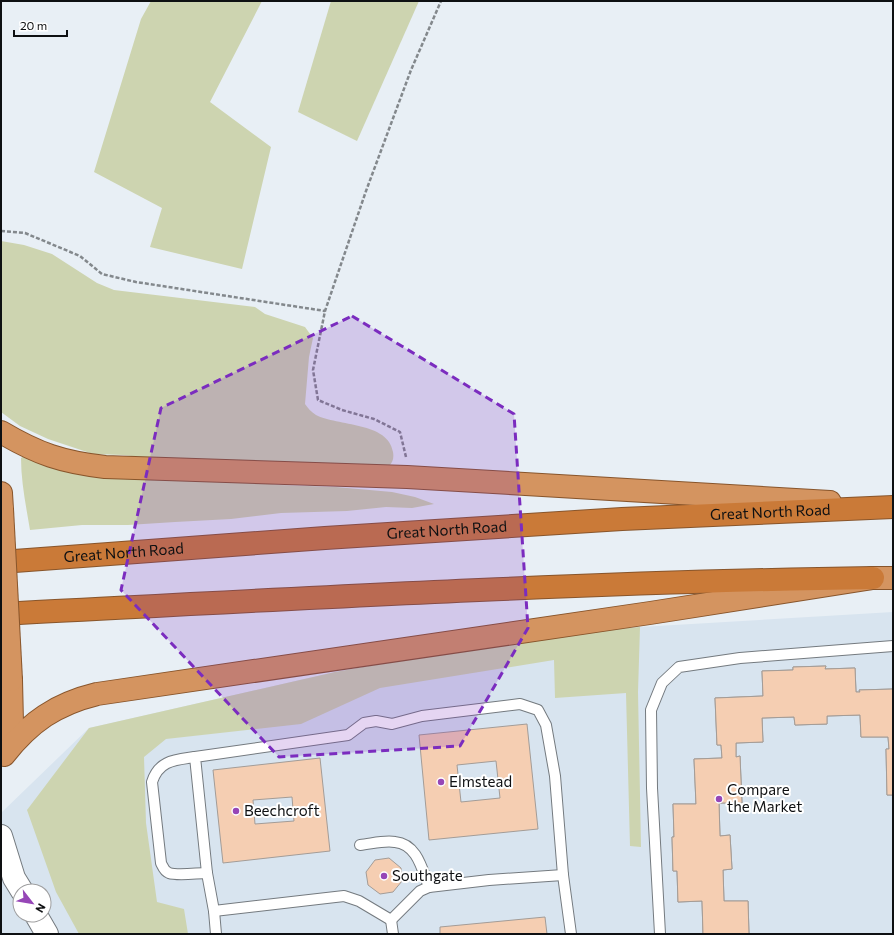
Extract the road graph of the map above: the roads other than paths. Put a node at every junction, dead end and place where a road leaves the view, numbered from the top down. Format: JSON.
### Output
{"nodes":[{"id":1,"x":1,"y":432,"type":"edge"},
{"id":2,"x":1,"y":492,"type":"edge"},
{"id":3,"x":893,"y":506,"type":"edge"},
{"id":4,"x":2,"y":509,"type":"edge"},
{"id":5,"x":1,"y":562,"type":"edge"},
{"id":6,"x":883,"y":578,"type":"edge"},
{"id":7,"x":1,"y":614,"type":"edge"},
{"id":8,"x":893,"y":646,"type":"edge"},
{"id":9,"x":195,"y":757,"type":"junction"},
{"id":10,"x":2,"y":758,"type":"edge"},
{"id":11,"x":1,"y":836,"type":"edge"},
{"id":12,"x":360,"y":845,"type":"dead end"},
{"id":13,"x":207,"y":872,"type":"junction"},
{"id":14,"x":563,"y":875,"type":"junction"},
{"id":15,"x":12,"y":878,"type":"edge"},
{"id":16,"x":430,"y":887,"type":"junction"},
{"id":17,"x":214,"y":911,"type":"junction"},
{"id":18,"x":391,"y":920,"type":"junction"},
{"id":19,"x":41,"y":923,"type":"edge"},
{"id":20,"x":47,"y":934,"type":"edge"},
{"id":21,"x":216,"y":934,"type":"edge"},
{"id":22,"x":393,"y":934,"type":"edge"},
{"id":23,"x":571,"y":934,"type":"edge"},
{"id":24,"x":660,"y":934,"type":"edge"}],
"edges":[{"from":1,"to":3,"type":"highway"},
{"from":2,"to":4,"type":"highway"},
{"from":3,"to":5,"type":"highway","name":"Great North Road"},
{"from":4,"to":10,"type":"highway","bridge":true},
{"from":6,"to":7,"type":"highway"},
{"from":6,"to":10,"type":"highway"},
{"from":8,"to":24,"type":"lane"},
{"from":9,"to":13,"type":"lane"},
{"from":9,"to":13,"type":"lane"},
{"from":9,"to":14,"type":"lane"},
{"from":11,"to":15,"type":"street"},
{"from":12,"to":16,"type":"lane"},
{"from":13,"to":17,"type":"lane"},
{"from":14,"to":16,"type":"lane"},
{"from":14,"to":23,"type":"lane"},
{"from":16,"to":18,"type":"lane"},
{"from":17,"to":18,"type":"lane"},
{"from":17,"to":21,"type":"lane"},
{"from":18,"to":22,"type":"lane"},
{"from":19,"to":20,"type":"street"}]}
